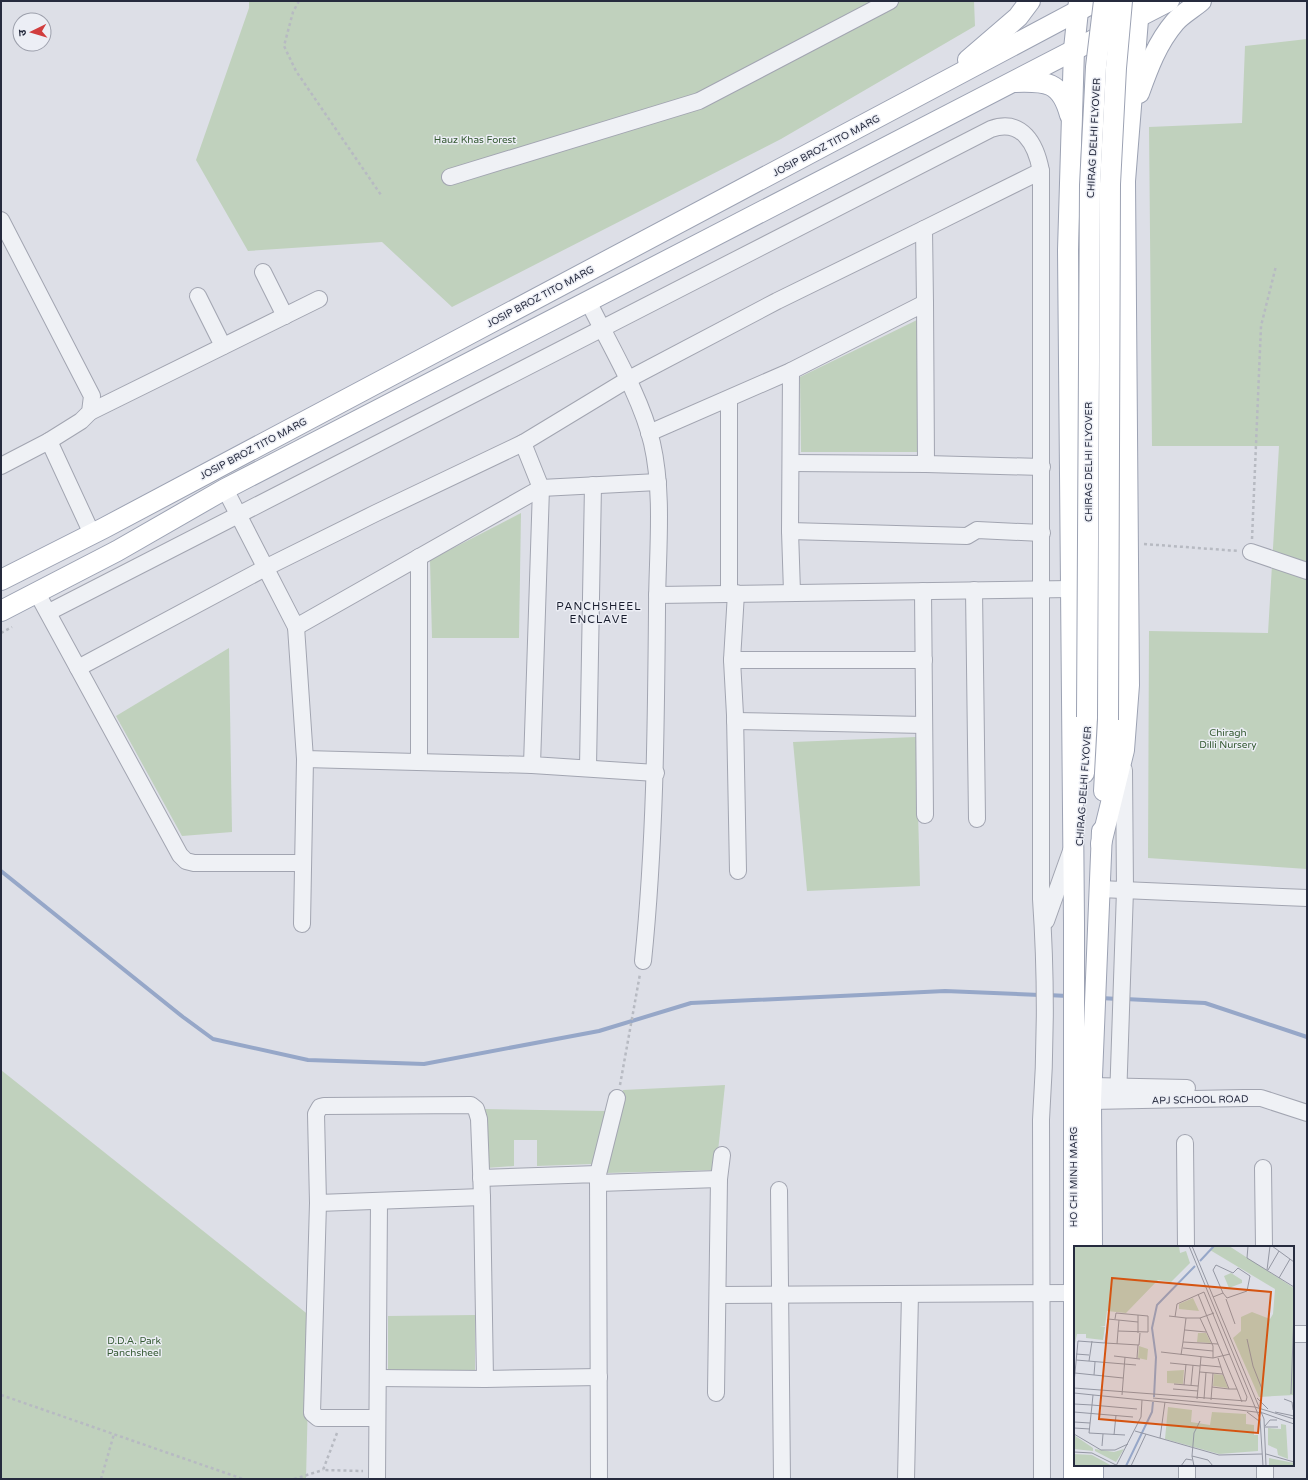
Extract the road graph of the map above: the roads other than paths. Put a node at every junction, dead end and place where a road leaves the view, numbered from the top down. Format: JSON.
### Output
{"nodes":[{"id":1,"x":890,"y":1,"type":"edge"},
{"id":2,"x":1030,"y":1,"type":"edge"},
{"id":3,"x":1098,"y":1,"type":"edge"},
{"id":4,"x":1104,"y":1,"type":"edge"},
{"id":5,"x":1122,"y":1,"type":"edge"},
{"id":6,"x":1169,"y":1,"type":"edge"},
{"id":7,"x":1201,"y":1,"type":"edge"},
{"id":8,"x":1078,"y":6,"type":"edge"},
{"id":9,"x":1139,"y":9,"type":"edge"},
{"id":10,"x":1074,"y":49,"type":"junction"},
{"id":11,"x":1010,"y":82,"type":"junction"},
{"id":12,"x":939,"y":85,"type":"junction"},
{"id":13,"x":1130,"y":122,"type":"junction"},
{"id":14,"x":1072,"y":123,"type":"junction"},
{"id":15,"x":1041,"y":171,"type":"junction"},
{"id":16,"x":450,"y":177,"type":"dead end"},
{"id":17,"x":1,"y":220,"type":"edge"},
{"id":18,"x":924,"y":229,"type":"junction"},
{"id":19,"x":263,"y":272,"type":"dead end"},
{"id":20,"x":198,"y":296,"type":"dead end"},
{"id":21,"x":319,"y":299,"type":"dead end"},
{"id":22,"x":588,"y":301,"type":"junction"},
{"id":23,"x":925,"y":303,"type":"junction"},
{"id":24,"x":285,"y":316,"type":"junction"},
{"id":25,"x":601,"y":328,"type":"junction"},
{"id":26,"x":223,"y":346,"type":"junction"},
{"id":27,"x":791,"y":371,"type":"junction"},
{"id":28,"x":1069,"y":379,"type":"junction"},
{"id":29,"x":628,"y":380,"type":"junction"},
{"id":30,"x":1128,"y":380,"type":"junction"},
{"id":31,"x":729,"y":399,"type":"junction"},
{"id":32,"x":90,"y":412,"type":"junction"},
{"id":33,"x":649,"y":433,"type":"junction"},
{"id":34,"x":49,"y":441,"type":"junction"},
{"id":35,"x":523,"y":442,"type":"junction"},
{"id":36,"x":791,"y":463,"type":"junction"},
{"id":37,"x":926,"y":464,"type":"junction"},
{"id":38,"x":1,"y":466,"type":"edge"},
{"id":39,"x":1042,"y":467,"type":"junction"},
{"id":40,"x":658,"y":482,"type":"junction"},
{"id":41,"x":593,"y":485,"type":"junction"},
{"id":42,"x":541,"y":488,"type":"junction"},
{"id":43,"x":225,"y":489,"type":"junction"},
{"id":44,"x":238,"y":515,"type":"junction"},
{"id":45,"x":790,"y":531,"type":"junction"},
{"id":46,"x":1042,"y":533,"type":"junction"},
{"id":47,"x":92,"y":534,"type":"junction"},
{"id":48,"x":1251,"y":552,"type":"road end"},
{"id":49,"x":419,"y":557,"type":"junction"},
{"id":50,"x":267,"y":568,"type":"junction"},
{"id":51,"x":1307,"y":571,"type":"edge"},
{"id":52,"x":1,"y":580,"type":"edge"},
{"id":53,"x":1071,"y":589,"type":"junction"},
{"id":54,"x":974,"y":590,"type":"junction"},
{"id":55,"x":1042,"y":590,"type":"junction"},
{"id":56,"x":922,"y":591,"type":"junction"},
{"id":57,"x":792,"y":592,"type":"junction"},
{"id":58,"x":37,"y":593,"type":"junction"},
{"id":59,"x":732,"y":593,"type":"junction"},
{"id":60,"x":657,"y":595,"type":"junction"},
{"id":61,"x":1,"y":611,"type":"edge"},
{"id":62,"x":49,"y":612,"type":"junction"},
{"id":63,"x":296,"y":627,"type":"junction"},
{"id":64,"x":732,"y":660,"type":"junction"},
{"id":65,"x":924,"y":660,"type":"junction"},
{"id":66,"x":78,"y":668,"type":"junction"},
{"id":67,"x":735,"y":721,"type":"junction"},
{"id":68,"x":924,"y":726,"type":"junction"},
{"id":69,"x":1124,"y":750,"type":"junction"},
{"id":70,"x":305,"y":759,"type":"junction"},
{"id":71,"x":419,"y":762,"type":"junction"},
{"id":72,"x":532,"y":765,"type":"junction"},
{"id":73,"x":588,"y":767,"type":"junction"},
{"id":74,"x":656,"y":773,"type":"junction"},
{"id":75,"x":925,"y":815,"type":"dead end"},
{"id":76,"x":977,"y":819,"type":"dead end"},
{"id":77,"x":1101,"y":844,"type":"junction"},
{"id":78,"x":1072,"y":848,"type":"junction"},
{"id":79,"x":303,"y":863,"type":"junction"},
{"id":80,"x":738,"y":871,"type":"dead end"},
{"id":81,"x":1100,"y":889,"type":"junction"},
{"id":82,"x":1125,"y":890,"type":"junction"},
{"id":83,"x":1307,"y":898,"type":"edge"},
{"id":84,"x":1074,"y":923,"type":"junction"},
{"id":85,"x":302,"y":924,"type":"dead end"},
{"id":86,"x":1043,"y":929,"type":"junction"},
{"id":87,"x":643,"y":961,"type":"road end"},
{"id":88,"x":1085,"y":1091,"type":"junction"},
{"id":89,"x":1119,"y":1093,"type":"junction"},
{"id":90,"x":617,"y":1098,"type":"road end"},
{"id":91,"x":1307,"y":1104,"type":"edge"},
{"id":92,"x":1307,"y":1113,"type":"edge"},
{"id":93,"x":1185,"y":1143,"type":"dead end"},
{"id":94,"x":722,"y":1155,"type":"dead end"},
{"id":95,"x":1263,"y":1168,"type":"dead end"},
{"id":96,"x":481,"y":1178,"type":"junction"},
{"id":97,"x":598,"y":1178,"type":"junction"},
{"id":98,"x":719,"y":1179,"type":"junction"},
{"id":99,"x":779,"y":1190,"type":"dead end"},
{"id":100,"x":482,"y":1197,"type":"junction"},
{"id":101,"x":379,"y":1202,"type":"junction"},
{"id":102,"x":318,"y":1203,"type":"junction"},
{"id":103,"x":1077,"y":1246,"type":"edge"},
{"id":104,"x":1092,"y":1246,"type":"edge"},
{"id":105,"x":1186,"y":1246,"type":"edge"},
{"id":106,"x":1264,"y":1246,"type":"edge"},
{"id":107,"x":1042,"y":1293,"type":"junction"},
{"id":108,"x":1074,"y":1293,"type":"joint"},
{"id":109,"x":910,"y":1294,"type":"junction"},
{"id":110,"x":719,"y":1295,"type":"junction"},
{"id":111,"x":780,"y":1295,"type":"junction"},
{"id":112,"x":1294,"y":1334,"type":"edge"},
{"id":113,"x":1307,"y":1334,"type":"edge"},
{"id":114,"x":599,"y":1377,"type":"junction"},
{"id":115,"x":378,"y":1378,"type":"junction"},
{"id":116,"x":485,"y":1379,"type":"junction"},
{"id":117,"x":716,"y":1394,"type":"dead end"},
{"id":118,"x":377,"y":1418,"type":"junction"},
{"id":119,"x":1093,"y":1466,"type":"edge"},
{"id":120,"x":1187,"y":1466,"type":"edge"},
{"id":121,"x":1265,"y":1466,"type":"edge"},
{"id":122,"x":377,"y":1475,"type":"edge"},
{"id":123,"x":599,"y":1479,"type":"edge"},
{"id":124,"x":782,"y":1479,"type":"edge"},
{"id":125,"x":906,"y":1479,"type":"edge"},
{"id":126,"x":1042,"y":1479,"type":"edge"},
{"id":127,"x":1074,"y":1479,"type":"edge"},
{"id":128,"x":1093,"y":1479,"type":"edge"},
{"id":129,"x":1187,"y":1479,"type":"edge"},
{"id":130,"x":1265,"y":1479,"type":"edge"}],
"edges":[{"from":1,"to":16,"type":"street"},
{"from":2,"to":12,"type":"main road"},
{"from":3,"to":8,"type":"main road","name":"JOSIP BROZ TITO MARG"},
{"from":4,"to":84,"type":"main road","name":"CHIRAG DELHI FLYOVER","bridge":true},
{"from":5,"to":77,"type":"main road","name":"CHIRAG DELHI FLYOVER","bridge":true},
{"from":6,"to":9,"type":"main road"},
{"from":7,"to":13,"type":"main road"},
{"from":8,"to":10,"type":"main road"},
{"from":8,"to":12,"type":"main road","name":"JOSIP BROZ TITO MARG"},
{"from":9,"to":10,"type":"main road"},
{"from":9,"to":13,"type":"main road"},
{"from":10,"to":11,"type":"main road"},
{"from":10,"to":14,"type":"main road"},
{"from":11,"to":14,"type":"main road"},
{"from":11,"to":22,"type":"main road"},
{"from":12,"to":47,"type":"main road","name":"JOSIP BROZ TITO MARG"},
{"from":13,"to":30,"type":"main road"},
{"from":14,"to":28,"type":"main road"},
{"from":15,"to":18,"type":"street"},
{"from":15,"to":25,"type":"street"},
{"from":15,"to":39,"type":"street"},
{"from":17,"to":32,"type":"street"},
{"from":18,"to":23,"type":"street"},
{"from":18,"to":29,"type":"street"},
{"from":19,"to":24,"type":"street"},
{"from":20,"to":26,"type":"street"},
{"from":21,"to":24,"type":"street"},
{"from":22,"to":25,"type":"street"},
{"from":22,"to":43,"type":"main road"},
{"from":23,"to":27,"type":"street"},
{"from":23,"to":37,"type":"street"},
{"from":24,"to":26,"type":"street"},
{"from":25,"to":29,"type":"street"},
{"from":25,"to":44,"type":"street"},
{"from":26,"to":32,"type":"street"},
{"from":27,"to":31,"type":"street"},
{"from":27,"to":36,"type":"street"},
{"from":28,"to":30,"type":"main road"},
{"from":28,"to":53,"type":"main road"},
{"from":29,"to":33,"type":"street"},
{"from":29,"to":35,"type":"street"},
{"from":30,"to":69,"type":"main road"},
{"from":31,"to":33,"type":"street"},
{"from":31,"to":59,"type":"street"},
{"from":32,"to":34,"type":"street"},
{"from":33,"to":40,"type":"street"},
{"from":34,"to":38,"type":"street"},
{"from":34,"to":47,"type":"street"},
{"from":35,"to":42,"type":"street"},
{"from":35,"to":50,"type":"street"},
{"from":36,"to":37,"type":"street"},
{"from":36,"to":45,"type":"street"},
{"from":37,"to":39,"type":"street"},
{"from":39,"to":46,"type":"street"},
{"from":40,"to":41,"type":"street"},
{"from":40,"to":60,"type":"street"},
{"from":41,"to":42,"type":"street"},
{"from":41,"to":73,"type":"street"},
{"from":42,"to":49,"type":"street"},
{"from":42,"to":72,"type":"street"},
{"from":43,"to":44,"type":"street"},
{"from":43,"to":58,"type":"main road"},
{"from":44,"to":50,"type":"street"},
{"from":44,"to":62,"type":"street"},
{"from":45,"to":46,"type":"street"},
{"from":45,"to":57,"type":"street"},
{"from":46,"to":55,"type":"street"},
{"from":47,"to":52,"type":"main road","name":"JOSIP BROZ TITO MARG"},
{"from":48,"to":51,"type":"street"},
{"from":49,"to":63,"type":"street"},
{"from":49,"to":71,"type":"street"},
{"from":50,"to":63,"type":"street"},
{"from":50,"to":66,"type":"street"},
{"from":53,"to":55,"type":"street"},
{"from":53,"to":78,"type":"main road"},
{"from":54,"to":55,"type":"street"},
{"from":54,"to":56,"type":"street"},
{"from":54,"to":76,"type":"street"},
{"from":55,"to":86,"type":"street"},
{"from":56,"to":57,"type":"street"},
{"from":56,"to":65,"type":"street"},
{"from":57,"to":59,"type":"street"},
{"from":58,"to":61,"type":"main road"},
{"from":58,"to":62,"type":"street"},
{"from":59,"to":60,"type":"street"},
{"from":59,"to":64,"type":"street"},
{"from":60,"to":74,"type":"street"},
{"from":62,"to":66,"type":"street"},
{"from":63,"to":70,"type":"street"},
{"from":64,"to":65,"type":"street"},
{"from":64,"to":67,"type":"street"},
{"from":65,"to":68,"type":"street"},
{"from":66,"to":79,"type":"street"},
{"from":67,"to":68,"type":"street"},
{"from":67,"to":80,"type":"street"},
{"from":68,"to":75,"type":"street"},
{"from":69,"to":77,"type":"main road"},
{"from":69,"to":82,"type":"street"},
{"from":70,"to":71,"type":"street"},
{"from":70,"to":79,"type":"street"},
{"from":71,"to":72,"type":"street"},
{"from":72,"to":73,"type":"street"},
{"from":73,"to":74,"type":"street"},
{"from":74,"to":87,"type":"street"},
{"from":77,"to":81,"type":"main road","name":"HO CHI MINH MARG"},
{"from":78,"to":84,"type":"main road"},
{"from":78,"to":86,"type":"street"},
{"from":79,"to":85,"type":"street"},
{"from":81,"to":82,"type":"street"},
{"from":81,"to":88,"type":"main road","name":"HO CHI MINH MARG"},
{"from":82,"to":83,"type":"street"},
{"from":82,"to":89,"type":"street"},
{"from":84,"to":88,"type":"main road","name":"HO CHI MINH MARG"},
{"from":86,"to":107,"type":"street"},
{"from":88,"to":89,"type":"street"},
{"from":88,"to":103,"type":"main road","name":"HO CHI MINH MARG"},
{"from":88,"to":104,"type":"main road","name":"HO CHI MINH MARG"},
{"from":89,"to":91,"type":"street"},
{"from":89,"to":92,"type":"street","name":"APJ SCHOOL ROAD"},
{"from":90,"to":97,"type":"street"},
{"from":93,"to":105,"type":"street"},
{"from":94,"to":98,"type":"street"},
{"from":95,"to":106,"type":"street"},
{"from":96,"to":97,"type":"street"},
{"from":96,"to":100,"type":"street"},
{"from":96,"to":102,"type":"street"},
{"from":97,"to":98,"type":"street"},
{"from":97,"to":114,"type":"street"},
{"from":98,"to":110,"type":"street"},
{"from":99,"to":111,"type":"street"},
{"from":100,"to":101,"type":"street"},
{"from":100,"to":116,"type":"street"},
{"from":101,"to":102,"type":"street"},
{"from":101,"to":115,"type":"street"},
{"from":102,"to":118,"type":"street"},
{"from":107,"to":108,"type":"street"},
{"from":107,"to":109,"type":"street"},
{"from":107,"to":126,"type":"street"},
{"from":108,"to":127,"type":"main road","name":"HO CHI MINH MARG"},
{"from":109,"to":111,"type":"street"},
{"from":109,"to":125,"type":"street"},
{"from":110,"to":111,"type":"street"},
{"from":110,"to":117,"type":"street"},
{"from":111,"to":124,"type":"street"},
{"from":112,"to":113,"type":"street"},
{"from":114,"to":116,"type":"street"},
{"from":114,"to":123,"type":"street"},
{"from":115,"to":116,"type":"street"},
{"from":115,"to":118,"type":"street"},
{"from":118,"to":122,"type":"street"},
{"from":119,"to":128,"type":"main road"},
{"from":120,"to":129,"type":"street"},
{"from":121,"to":130,"type":"street"}]}
